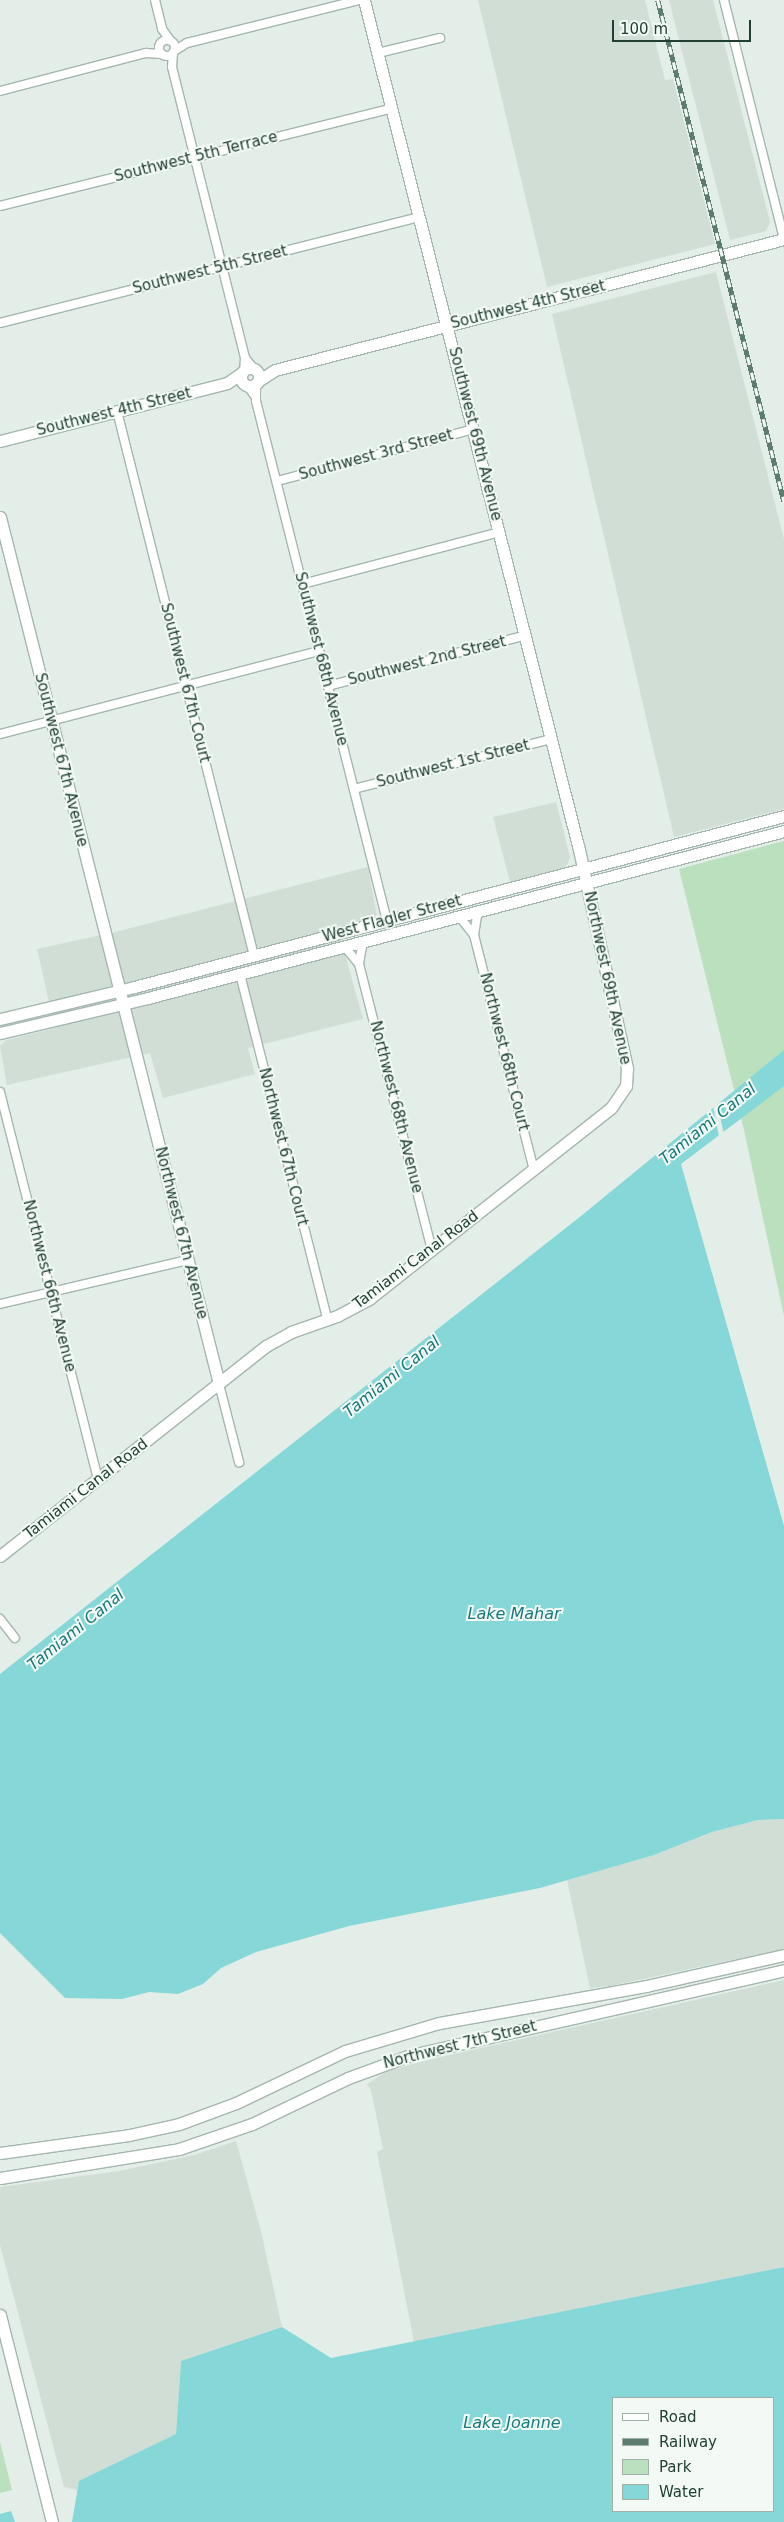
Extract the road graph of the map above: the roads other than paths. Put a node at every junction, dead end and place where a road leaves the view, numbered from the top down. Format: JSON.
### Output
{"nodes":[{"id":1,"x":155,"y":0,"type":"edge"},
{"id":2,"x":360,"y":0,"type":"edge"},
{"id":3,"x":364,"y":0,"type":"edge"},
{"id":4,"x":724,"y":0,"type":"edge"},
{"id":5,"x":162,"y":30,"type":"junction"},
{"id":6,"x":440,"y":38,"type":"dead end"},
{"id":7,"x":171,"y":41,"type":"junction"},
{"id":8,"x":188,"y":43,"type":"junction"},
{"id":9,"x":160,"y":44,"type":"junction"},
{"id":10,"x":174,"y":52,"type":"junction"},
{"id":11,"x":146,"y":53,"type":"junction"},
{"id":12,"x":378,"y":53,"type":"junction"},
{"id":13,"x":162,"y":55,"type":"junction"},
{"id":14,"x":172,"y":67,"type":"junction"},
{"id":15,"x":0,"y":90,"type":"edge"},
{"id":16,"x":392,"y":108,"type":"junction"},
{"id":17,"x":194,"y":157,"type":"junction"},
{"id":18,"x":0,"y":206,"type":"edge"},
{"id":19,"x":420,"y":217,"type":"junction"},
{"id":20,"x":784,"y":239,"type":"edge"},
{"id":21,"x":222,"y":267,"type":"junction"},
{"id":22,"x":0,"y":323,"type":"edge"},
{"id":23,"x":448,"y":326,"type":"junction"},
{"id":24,"x":250,"y":377,"type":"junction"},
{"id":25,"x":117,"y":411,"type":"junction"},
{"id":26,"x":474,"y":429,"type":"junction"},
{"id":27,"x":0,"y":441,"type":"edge"},
{"id":28,"x":277,"y":481,"type":"junction"},
{"id":29,"x":0,"y":516,"type":"edge"},
{"id":30,"x":500,"y":532,"type":"junction"},
{"id":31,"x":302,"y":584,"type":"junction"},
{"id":32,"x":526,"y":635,"type":"junction"},
{"id":33,"x":319,"y":651,"type":"junction"},
{"id":34,"x":186,"y":686,"type":"junction"},
{"id":35,"x":328,"y":686,"type":"junction"},
{"id":36,"x":52,"y":722,"type":"junction"},
{"id":37,"x":0,"y":734,"type":"edge"},
{"id":38,"x":551,"y":739,"type":"junction"},
{"id":39,"x":354,"y":789,"type":"junction"},
{"id":40,"x":784,"y":816,"type":"edge"},
{"id":41,"x":758,"y":823,"type":"junction"},
{"id":42,"x":784,"y":831,"type":"edge"},
{"id":43,"x":761,"y":837,"type":"junction"},
{"id":44,"x":584,"y":869,"type":"junction"},
{"id":45,"x":586,"y":882,"type":"junction"},
{"id":46,"x":478,"y":911,"type":"junction"},
{"id":47,"x":459,"y":916,"type":"junction"},
{"id":48,"x":387,"y":921,"type":"junction"},
{"id":49,"x":474,"y":935,"type":"junction"},
{"id":50,"x":363,"y":941,"type":"junction"},
{"id":51,"x":344,"y":946,"type":"junction"},
{"id":52,"x":254,"y":956,"type":"junction"},
{"id":53,"x":360,"y":964,"type":"junction"},
{"id":54,"x":240,"y":974,"type":"junction"},
{"id":55,"x":120,"y":991,"type":"junction"},
{"id":56,"x":124,"y":1003,"type":"junction"},
{"id":57,"x":0,"y":1019,"type":"edge"},
{"id":58,"x":0,"y":1033,"type":"edge"},
{"id":59,"x":626,"y":1086,"type":"joint"},
{"id":60,"x":0,"y":1092,"type":"edge"},
{"id":61,"x":534,"y":1170,"type":"junction"},
{"id":62,"x":432,"y":1250,"type":"junction"},
{"id":63,"x":188,"y":1260,"type":"junction"},
{"id":64,"x":50,"y":1292,"type":"junction"},
{"id":65,"x":0,"y":1304,"type":"edge"},
{"id":66,"x":327,"y":1319,"type":"junction"},
{"id":67,"x":219,"y":1384,"type":"junction"},
{"id":68,"x":239,"y":1462,"type":"dead end"},
{"id":69,"x":98,"y":1480,"type":"junction"},
{"id":70,"x":0,"y":1556,"type":"edge"},
{"id":71,"x":0,"y":1619,"type":"edge"},
{"id":72,"x":15,"y":1638,"type":"dead end"},
{"id":73,"x":784,"y":1955,"type":"edge"},
{"id":74,"x":784,"y":1970,"type":"edge"},
{"id":75,"x":0,"y":2153,"type":"edge"},
{"id":76,"x":0,"y":2178,"type":"edge"},
{"id":77,"x":0,"y":2315,"type":"edge"},
{"id":78,"x":52,"y":2522,"type":"edge"}],
"edges":[{"from":1,"to":5,"type":"street"},
{"from":2,"to":8,"type":"street"},
{"from":3,"to":12,"type":"main road","name":"Southwest 69th Avenue"},
{"from":4,"to":20,"type":"street"},
{"from":5,"to":7,"type":"street"},
{"from":5,"to":9,"type":"street"},
{"from":6,"to":12,"type":"street"},
{"from":7,"to":8,"type":"street"},
{"from":7,"to":9,"type":"street"},
{"from":7,"to":10,"type":"street"},
{"from":8,"to":10,"type":"street"},
{"from":9,"to":11,"type":"street"},
{"from":9,"to":13,"type":"street"},
{"from":10,"to":13,"type":"street"},
{"from":10,"to":14,"type":"street"},
{"from":11,"to":13,"type":"street"},
{"from":11,"to":15,"type":"street"},
{"from":12,"to":16,"type":"main road","name":"Southwest 69th Avenue"},
{"from":13,"to":14,"type":"street"},
{"from":14,"to":17,"type":"street"},
{"from":16,"to":17,"type":"street","name":"Southwest 5th Terrace"},
{"from":16,"to":19,"type":"main road","name":"Southwest 69th Avenue"},
{"from":17,"to":18,"type":"street","name":"Southwest 5th Terrace"},
{"from":17,"to":21,"type":"street"},
{"from":19,"to":21,"type":"street","name":"Southwest 5th Street"},
{"from":19,"to":23,"type":"main road","name":"Southwest 69th Avenue"},
{"from":20,"to":23,"type":"main road","name":"Southwest 4th Street"},
{"from":21,"to":22,"type":"street","name":"Southwest 5th Street"},
{"from":21,"to":24,"type":"street"},
{"from":23,"to":24,"type":"main road","name":"Southwest 4th Street"},
{"from":23,"to":26,"type":"main road","name":"Southwest 69th Avenue"},
{"from":24,"to":25,"type":"main road","name":"Southwest 4th Street"},
{"from":24,"to":28,"type":"street","name":"Southwest 68th Avenue"},
{"from":25,"to":27,"type":"main road","name":"Southwest 4th Street"},
{"from":25,"to":34,"type":"street","name":"Southwest 67th Court"},
{"from":26,"to":28,"type":"street","name":"Southwest 3rd Street"},
{"from":26,"to":30,"type":"main road","name":"Southwest 69th Avenue"},
{"from":28,"to":31,"type":"street","name":"Southwest 68th Avenue"},
{"from":29,"to":36,"type":"main road","name":"Southwest 67th Avenue"},
{"from":30,"to":31,"type":"street"},
{"from":30,"to":32,"type":"main road","name":"Southwest 69th Avenue"},
{"from":31,"to":33,"type":"street","name":"Southwest 68th Avenue"},
{"from":32,"to":35,"type":"street","name":"Southwest 2nd Street"},
{"from":32,"to":38,"type":"main road","name":"Southwest 69th Avenue"},
{"from":33,"to":34,"type":"street"},
{"from":33,"to":35,"type":"street","name":"Southwest 68th Avenue"},
{"from":34,"to":36,"type":"street"},
{"from":34,"to":52,"type":"street","name":"Southwest 67th Court"},
{"from":35,"to":39,"type":"street","name":"Southwest 68th Avenue"},
{"from":36,"to":37,"type":"street"},
{"from":36,"to":55,"type":"main road","name":"Southwest 67th Avenue"},
{"from":38,"to":39,"type":"street","name":"Southwest 1st Street"},
{"from":38,"to":44,"type":"main road","name":"Southwest 69th Avenue"},
{"from":39,"to":48,"type":"street","name":"Southwest 68th Avenue"},
{"from":40,"to":41,"type":"main road","name":"West Flagler Street"},
{"from":41,"to":43,"type":"main road"},
{"from":41,"to":44,"type":"main road","name":"West Flagler Street"},
{"from":42,"to":43,"type":"main road","name":"West Flagler Street"},
{"from":43,"to":45,"type":"main road","name":"West Flagler Street"},
{"from":44,"to":45,"type":"main road","name":"Northwest 69th Avenue"},
{"from":44,"to":48,"type":"main road","name":"West Flagler Street"},
{"from":45,"to":46,"type":"main road","name":"West Flagler Street"},
{"from":45,"to":59,"type":"main road","name":"Northwest 69th Avenue"},
{"from":46,"to":47,"type":"main road","name":"West Flagler Street"},
{"from":46,"to":49,"type":"street","name":"Northwest 68th Court"},
{"from":47,"to":49,"type":"street","name":"Northwest 68th Court"},
{"from":47,"to":50,"type":"main road","name":"West Flagler Street"},
{"from":48,"to":52,"type":"main road","name":"West Flagler Street"},
{"from":49,"to":61,"type":"street","name":"Northwest 68th Court"},
{"from":50,"to":51,"type":"main road","name":"West Flagler Street"},
{"from":50,"to":53,"type":"street","name":"Northwest 68th Avenue"},
{"from":51,"to":53,"type":"street","name":"Northwest 68th Avenue"},
{"from":51,"to":54,"type":"main road","name":"West Flagler Street"},
{"from":52,"to":55,"type":"main road","name":"West Flagler Street"},
{"from":53,"to":62,"type":"street","name":"Northwest 68th Avenue"},
{"from":54,"to":56,"type":"main road","name":"West Flagler Street"},
{"from":54,"to":66,"type":"street","name":"Northwest 67th Court"},
{"from":55,"to":56,"type":"main road","name":"Southwest 67th Avenue"},
{"from":55,"to":57,"type":"main road","name":"West Flagler Street"},
{"from":56,"to":58,"type":"main road","name":"West Flagler Street"},
{"from":56,"to":63,"type":"main road","name":"Northwest 67th Avenue"},
{"from":59,"to":61,"type":"main road","name":"Tamiami Canal Road"},
{"from":60,"to":64,"type":"street","name":"Northwest 66th Avenue"},
{"from":61,"to":62,"type":"main road","name":"Tamiami Canal Road"},
{"from":62,"to":66,"type":"main road","name":"Tamiami Canal Road"},
{"from":63,"to":64,"type":"street"},
{"from":63,"to":67,"type":"main road","name":"Northwest 67th Avenue"},
{"from":64,"to":65,"type":"street"},
{"from":64,"to":69,"type":"street","name":"Northwest 66th Avenue"},
{"from":66,"to":67,"type":"main road","name":"Tamiami Canal Road"},
{"from":67,"to":68,"type":"street","name":"Northwest 67th Avenue"},
{"from":67,"to":69,"type":"main road","name":"Tamiami Canal Road"},
{"from":69,"to":70,"type":"main road","name":"Tamiami Canal Road"},
{"from":71,"to":72,"type":"street"},
{"from":73,"to":75,"type":"main road","name":"Northwest 7th Street"},
{"from":74,"to":76,"type":"main road","name":"Northwest 7th Street"},
{"from":77,"to":78,"type":"main road"}]}
